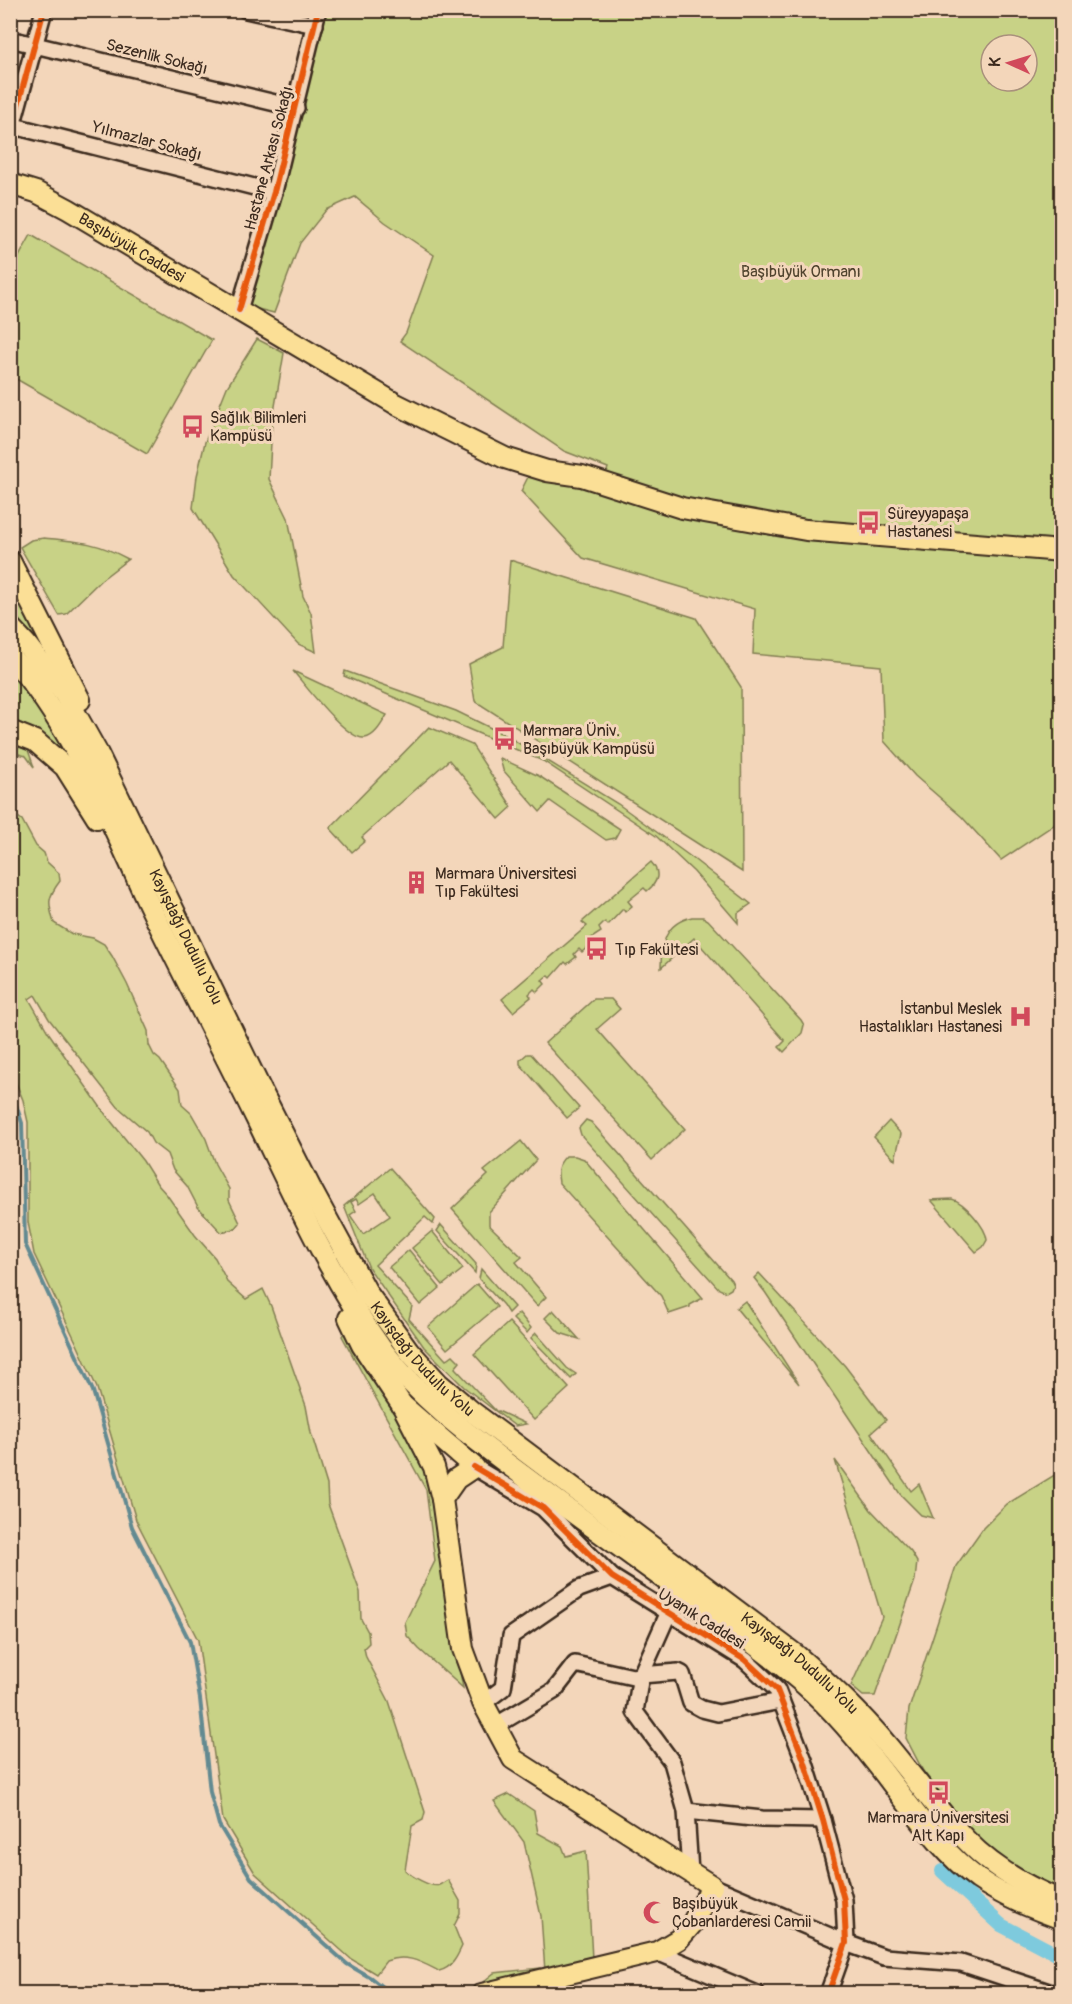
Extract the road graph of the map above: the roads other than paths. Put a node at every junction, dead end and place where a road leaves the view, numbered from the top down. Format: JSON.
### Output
{"nodes":[{"id":1,"x":44,"y":10,"type":"edge"},
{"id":2,"x":246,"y":10,"type":"edge"},
{"id":3,"x":317,"y":18,"type":"edge"},
{"id":4,"x":10,"y":39,"type":"edge"},
{"id":5,"x":36,"y":44,"type":"junction"},
{"id":6,"x":296,"y":108,"type":"junction"},
{"id":7,"x":11,"y":128,"type":"edge"},
{"id":8,"x":10,"y":183,"type":"edge"},
{"id":9,"x":274,"y":192,"type":"junction"},
{"id":10,"x":246,"y":314,"type":"junction"},
{"id":11,"x":1062,"y":551,"type":"edge"},
{"id":12,"x":10,"y":561,"type":"edge"},
{"id":13,"x":10,"y":627,"type":"edge"},
{"id":14,"x":10,"y":656,"type":"edge"},
{"id":15,"x":10,"y":731,"type":"edge"},
{"id":16,"x":139,"y":837,"type":"junction"},
{"id":17,"x":146,"y":898,"type":"junction"},
{"id":18,"x":311,"y":1230,"type":"junction"},
{"id":19,"x":402,"y":1405,"type":"junction"},
{"id":20,"x":474,"y":1467,"type":"junction"},
{"id":21,"x":441,"y":1499,"type":"junction"},
{"id":22,"x":612,"y":1577,"type":"junction"},
{"id":23,"x":668,"y":1614,"type":"junction"},
{"id":24,"x":641,"y":1675,"type":"junction"},
{"id":25,"x":781,"y":1701,"type":"junction"},
{"id":26,"x":483,"y":1703,"type":"junction"},
{"id":27,"x":495,"y":1726,"type":"junction"},
{"id":28,"x":686,"y":1811,"type":"junction"},
{"id":29,"x":823,"y":1820,"type":"junction"},
{"id":30,"x":690,"y":1872,"type":"junction"},
{"id":31,"x":712,"y":1886,"type":"junction"},
{"id":32,"x":1062,"y":1901,"type":"edge"},
{"id":33,"x":1062,"y":1919,"type":"edge"},
{"id":34,"x":846,"y":1943,"type":"junction"},
{"id":35,"x":657,"y":1952,"type":"junction"},
{"id":36,"x":526,"y":1982,"type":"junction"},
{"id":37,"x":482,"y":1994,"type":"edge"},
{"id":38,"x":552,"y":1994,"type":"edge"},
{"id":39,"x":757,"y":1994,"type":"edge"},
{"id":40,"x":828,"y":1994,"type":"edge"},
{"id":41,"x":1055,"y":1994,"type":"edge"}],
"edges":[{"from":1,"to":5,"type":"street"},
{"from":2,"to":3,"type":"street"},
{"from":3,"to":6,"type":"street","name":"Hastane Arkası Sokağı"},
{"from":4,"to":5,"type":"street","name":"Sezenlik Sokağı"},
{"from":5,"to":6,"type":"street","name":"Sezenlik Sokağı"},
{"from":5,"to":7,"type":"street"},
{"from":6,"to":9,"type":"street","name":"Hastane Arkası Sokağı"},
{"from":7,"to":9,"type":"street","name":"Yılmazlar Sokağı"},
{"from":8,"to":10,"type":"main road","name":"Başıbüyük Caddesi"},
{"from":9,"to":10,"type":"street","name":"Hastane Arkası Sokağı"},
{"from":10,"to":11,"type":"main road","name":"Başıbüyük Caddesi"},
{"from":12,"to":16,"type":"main road"},
{"from":13,"to":16,"type":"main road","name":"Kayışdağı Dudullu Yolu"},
{"from":14,"to":17,"type":"main road","name":"Kayışdağı Dudullu Yolu"},
{"from":15,"to":17,"type":"main road"},
{"from":16,"to":32,"type":"main road","name":"Kayışdağı Dudullu Yolu"},
{"from":17,"to":18,"type":"main road","name":"Kayışdağı Dudullu Yolu"},
{"from":18,"to":19,"type":"main road"},
{"from":18,"to":33,"type":"main road","name":"Kayışdağı Dudullu Yolu"},
{"from":19,"to":20,"type":"main road"},
{"from":19,"to":21,"type":"main road"},
{"from":20,"to":21,"type":"main road"},
{"from":20,"to":22,"type":"street","name":"Uyanık Caddesi"},
{"from":21,"to":26,"type":"main road"},
{"from":22,"to":23,"type":"street","name":"Uyanık Caddesi"},
{"from":22,"to":26,"type":"street"},
{"from":23,"to":24,"type":"street"},
{"from":23,"to":25,"type":"street","name":"Uyanık Caddesi"},
{"from":24,"to":25,"type":"street"},
{"from":24,"to":27,"type":"street"},
{"from":24,"to":28,"type":"street"},
{"from":25,"to":29,"type":"street","name":"Uyanık Caddesi"},
{"from":26,"to":27,"type":"main road"},
{"from":27,"to":30,"type":"main road"},
{"from":28,"to":29,"type":"street"},
{"from":28,"to":30,"type":"street"},
{"from":29,"to":34,"type":"street","name":"Uyanık Caddesi"},
{"from":30,"to":31,"type":"main road"},
{"from":31,"to":34,"type":"street"},
{"from":31,"to":35,"type":"main road"},
{"from":34,"to":40,"type":"street","name":"Uyanık Caddesi"},
{"from":34,"to":41,"type":"street"},
{"from":35,"to":36,"type":"main road"},
{"from":35,"to":39,"type":"street"},
{"from":36,"to":37,"type":"main road"},
{"from":36,"to":38,"type":"street"}]}
